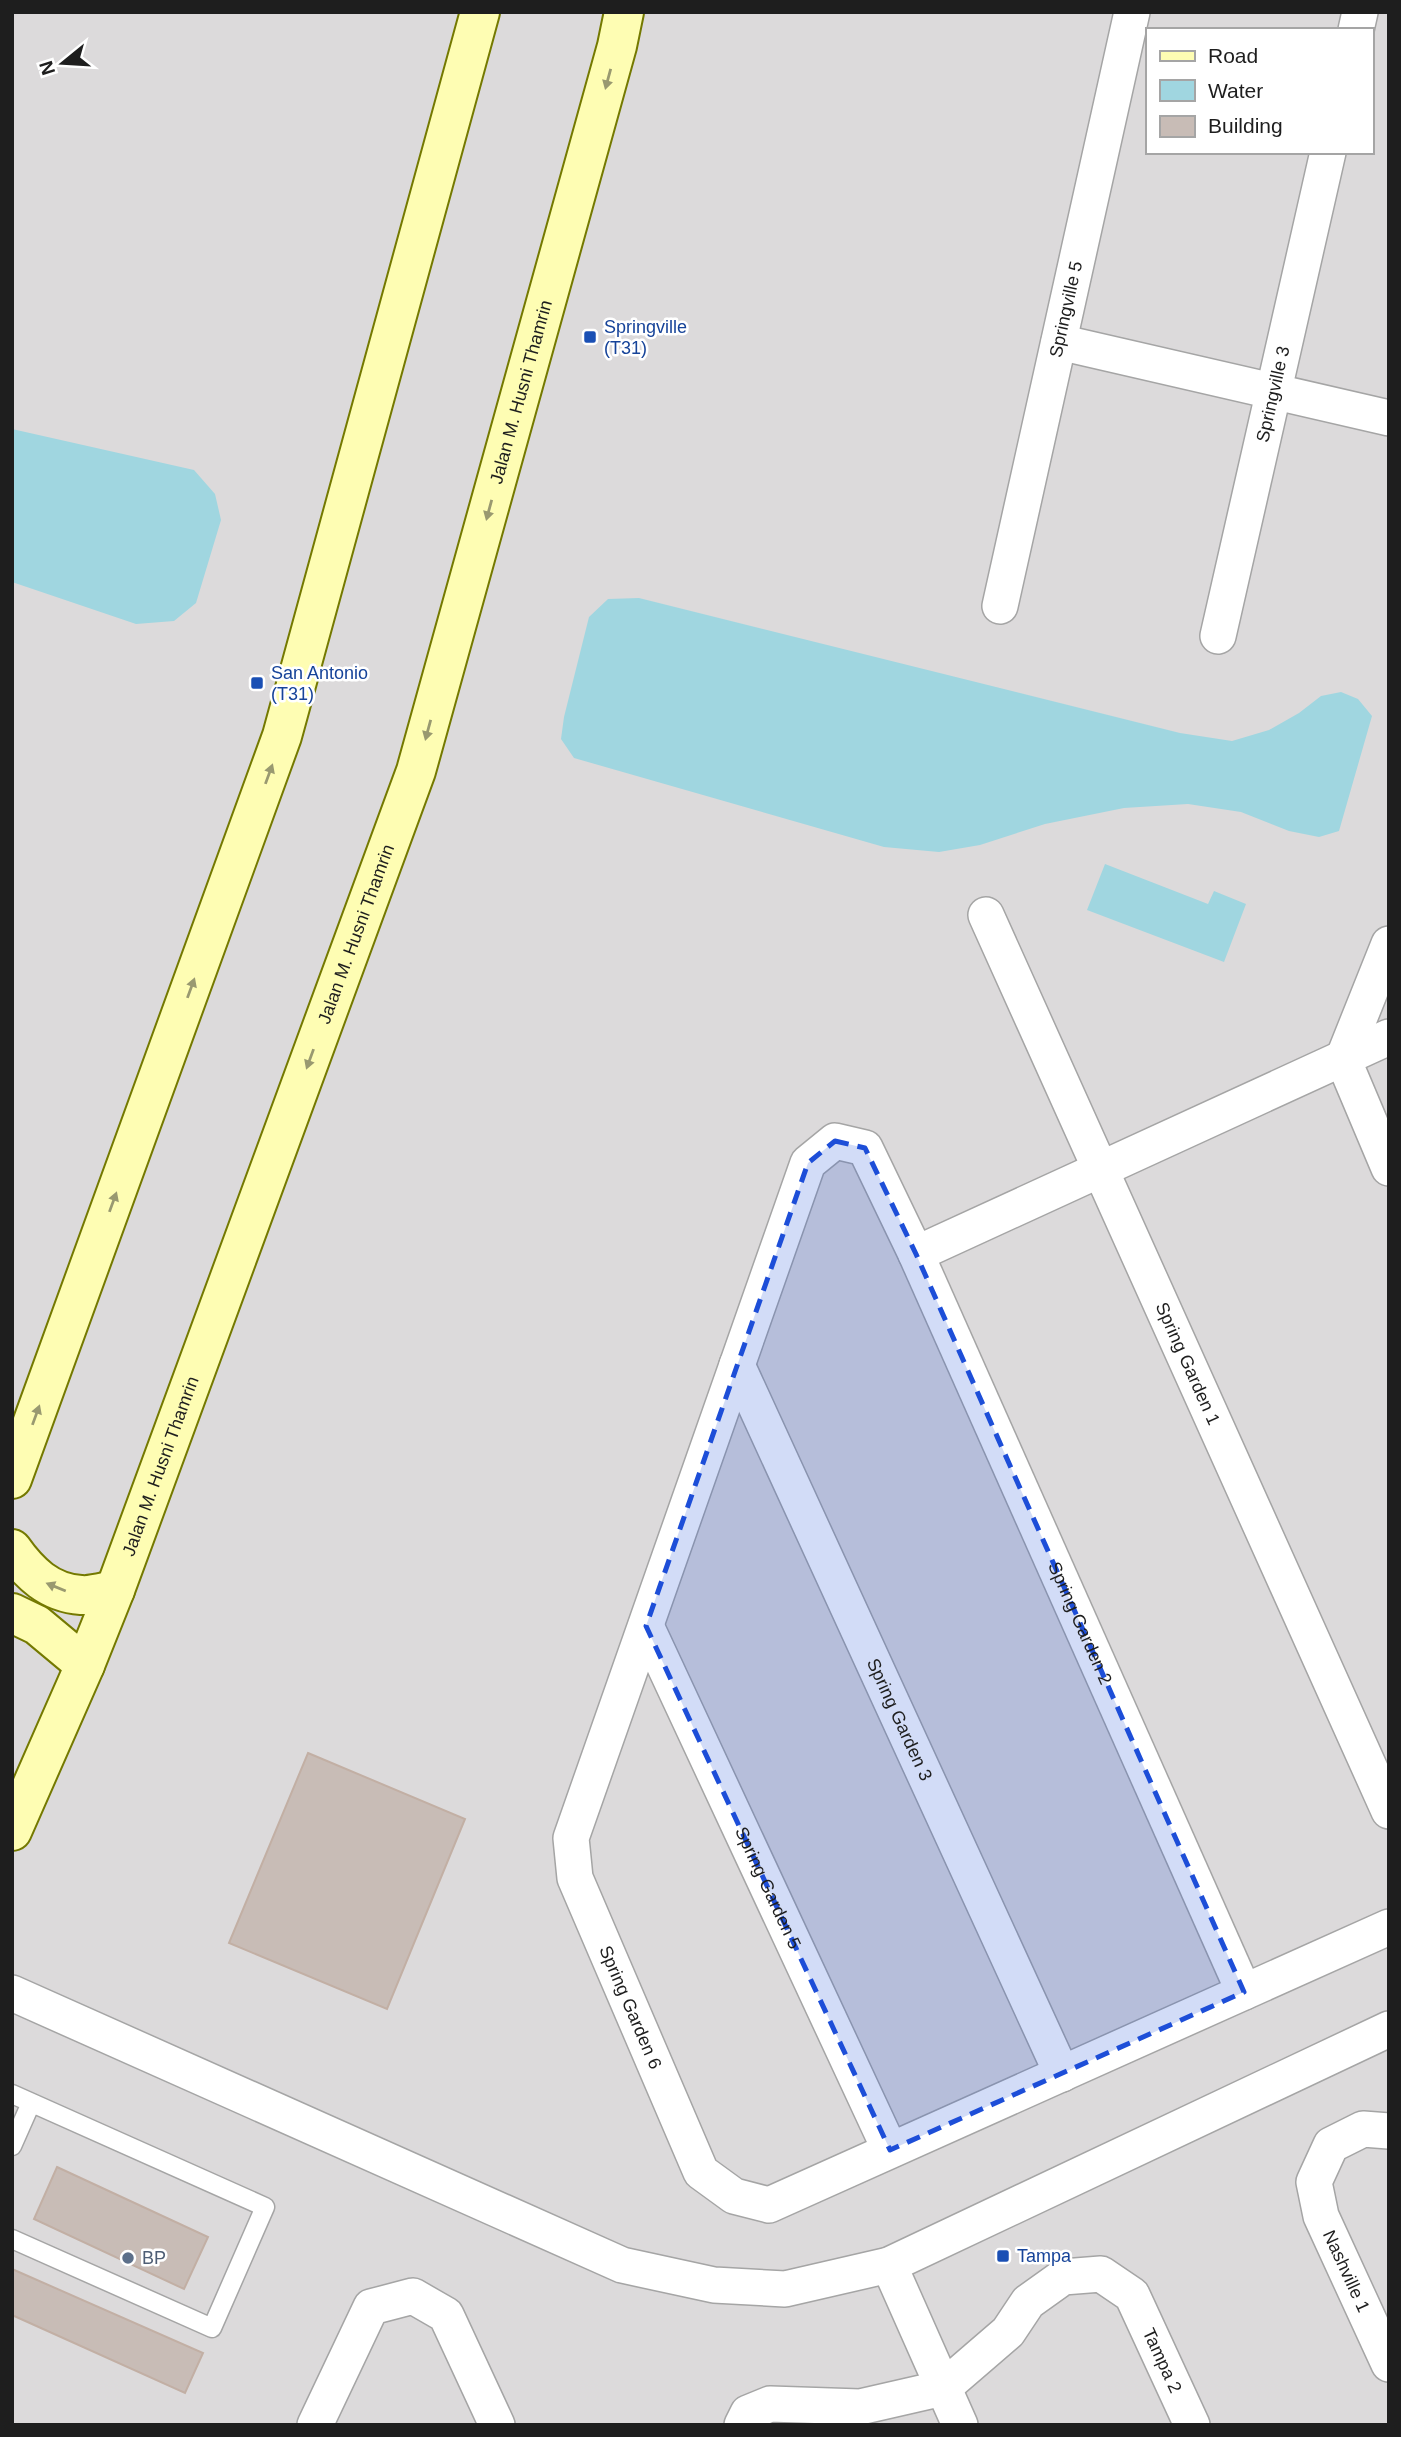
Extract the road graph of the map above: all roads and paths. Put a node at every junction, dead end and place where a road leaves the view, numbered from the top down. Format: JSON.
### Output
{"nodes":[{"id":1,"x":480,"y":12,"type":"edge"},
{"id":2,"x":624,"y":12,"type":"edge"},
{"id":3,"x":1132,"y":12,"type":"edge"},
{"id":4,"x":1328,"y":154,"type":"edge"},
{"id":5,"x":1059,"y":342,"type":"junction"},
{"id":6,"x":1274,"y":391,"type":"junction"},
{"id":7,"x":1389,"y":418,"type":"edge"},
{"id":8,"x":1000,"y":606,"type":"dead end"},
{"id":9,"x":1218,"y":636,"type":"dead end"},
{"id":10,"x":986,"y":915,"type":"dead end"},
{"id":11,"x":1389,"y":944,"type":"edge"},
{"id":12,"x":1389,"y":1037,"type":"edge"},
{"id":13,"x":1342,"y":1059,"type":"junction"},
{"id":14,"x":1389,"y":1168,"type":"edge"},
{"id":15,"x":1100,"y":1169,"type":"junction"},
{"id":16,"x":916,"y":1254,"type":"junction"},
{"id":17,"x":737,"y":1365,"type":"junction"},
{"id":18,"x":12,"y":1479,"type":"edge"},
{"id":19,"x":12,"y":1549,"type":"edge"},
{"id":20,"x":115,"y":1590,"type":"junction"},
{"id":21,"x":12,"y":1613,"type":"edge"},
{"id":22,"x":646,"y":1626,"type":"junction"},
{"id":23,"x":85,"y":1665,"type":"junction"},
{"id":24,"x":1389,"y":1811,"type":"edge"},
{"id":25,"x":12,"y":1830,"type":"edge"},
{"id":26,"x":1389,"y":1927,"type":"edge"},
{"id":27,"x":1244,"y":1992,"type":"junction"},
{"id":28,"x":12,"y":1993,"type":"edge"},
{"id":29,"x":1389,"y":2029,"type":"edge"},
{"id":30,"x":1062,"y":2074,"type":"junction"},
{"id":31,"x":12,"y":2094,"type":"edge"},
{"id":32,"x":31,"y":2103,"type":"junction"},
{"id":33,"x":1389,"y":2131,"type":"edge"},
{"id":34,"x":12,"y":2146,"type":"edge"},
{"id":35,"x":890,"y":2150,"type":"junction"},
{"id":36,"x":12,"y":2239,"type":"edge"},
{"id":37,"x":889,"y":2265,"type":"junction"},
{"id":38,"x":1389,"y":2364,"type":"edge"},
{"id":39,"x":943,"y":2388,"type":"junction"},
{"id":40,"x":315,"y":2425,"type":"edge"},
{"id":41,"x":497,"y":2425,"type":"edge"},
{"id":42,"x":742,"y":2425,"type":"edge"},
{"id":43,"x":960,"y":2425,"type":"edge"},
{"id":44,"x":1192,"y":2425,"type":"edge"}],
"edges":[{"from":18,"to":1,"type":"main road","one_way":true},
{"from":2,"to":20,"type":"main road","name":"Jalan M. Husni Thamrin","one_way":true},
{"from":3,"to":5,"type":"street","name":"Springville 5"},
{"from":4,"to":6,"type":"street","name":"Springville 3"},
{"from":5,"to":6,"type":"street"},
{"from":5,"to":8,"type":"street","name":"Springville 5"},
{"from":6,"to":7,"type":"street"},
{"from":6,"to":9,"type":"street","name":"Springville 3"},
{"from":10,"to":15,"type":"street","name":"Spring Garden 1"},
{"from":11,"to":13,"type":"street"},
{"from":12,"to":13,"type":"street"},
{"from":13,"to":14,"type":"street"},
{"from":13,"to":15,"type":"street"},
{"from":15,"to":16,"type":"street"},
{"from":15,"to":24,"type":"street","name":"Spring Garden 1"},
{"from":16,"to":17,"type":"street","name":"Spring Garden 2"},
{"from":16,"to":27,"type":"street","name":"Spring Garden 2"},
{"from":17,"to":22,"type":"street"},
{"from":17,"to":30,"type":"street","name":"Spring Garden 3"},
{"from":20,"to":19,"type":"main road","one_way":true},
{"from":20,"to":23,"type":"main road","name":"Jalan M. Husni Thamrin"},
{"from":21,"to":23,"type":"main road"},
{"from":22,"to":35,"type":"street","name":"Spring Garden 5"},
{"from":22,"to":35,"type":"street","name":"Spring Garden 6"},
{"from":23,"to":25,"type":"main road","name":"Jalan M. Husni Thamrin"},
{"from":26,"to":27,"type":"street"},
{"from":27,"to":30,"type":"street"},
{"from":28,"to":37,"type":"street"},
{"from":29,"to":37,"type":"street"},
{"from":30,"to":35,"type":"street"},
{"from":31,"to":32,"type":"lane"},
{"from":32,"to":34,"type":"lane"},
{"from":32,"to":36,"type":"lane"},
{"from":33,"to":38,"type":"street","name":"Nashville 1"},
{"from":37,"to":39,"type":"street"},
{"from":39,"to":42,"type":"street"},
{"from":39,"to":43,"type":"street"},
{"from":39,"to":44,"type":"street","name":"Tampa 2"},
{"from":40,"to":41,"type":"street"}]}
